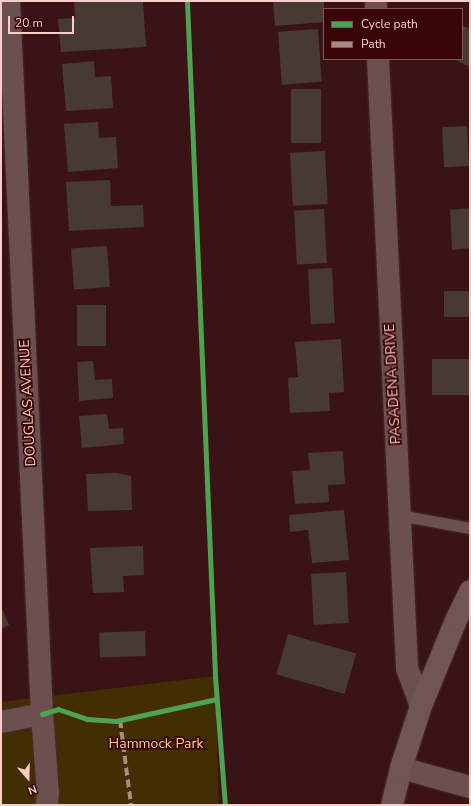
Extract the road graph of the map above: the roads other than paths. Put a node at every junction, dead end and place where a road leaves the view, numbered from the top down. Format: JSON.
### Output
{"nodes":[{"id":1,"x":8,"y":1,"type":"edge"},
{"id":2,"x":378,"y":60,"type":"edge"},
{"id":3,"x":399,"y":515,"type":"junction"},
{"id":4,"x":470,"y":528,"type":"edge"},
{"id":5,"x":470,"y":591,"type":"edge"},
{"id":6,"x":422,"y":706,"type":"junction"},
{"id":7,"x":42,"y":714,"type":"junction"},
{"id":8,"x":1,"y":722,"type":"edge"},
{"id":9,"x":401,"y":768,"type":"junction"},
{"id":10,"x":470,"y":787,"type":"edge"},
{"id":11,"x":47,"y":805,"type":"edge"},
{"id":12,"x":392,"y":805,"type":"edge"}],
"edges":[{"from":1,"to":7,"type":"street","name":"DOUGLAS AVENUE"},
{"from":2,"to":3,"type":"street","name":"PASADENA DRIVE"},
{"from":3,"to":4,"type":"lane"},
{"from":3,"to":6,"type":"street","name":"PASADENA DRIVE"},
{"from":5,"to":6,"type":"main road"},
{"from":6,"to":9,"type":"main road"},
{"from":7,"to":8,"type":"street"},
{"from":7,"to":11,"type":"street","name":"DOUGLAS AVENUE"},
{"from":9,"to":10,"type":"street"},
{"from":9,"to":12,"type":"main road"}]}
